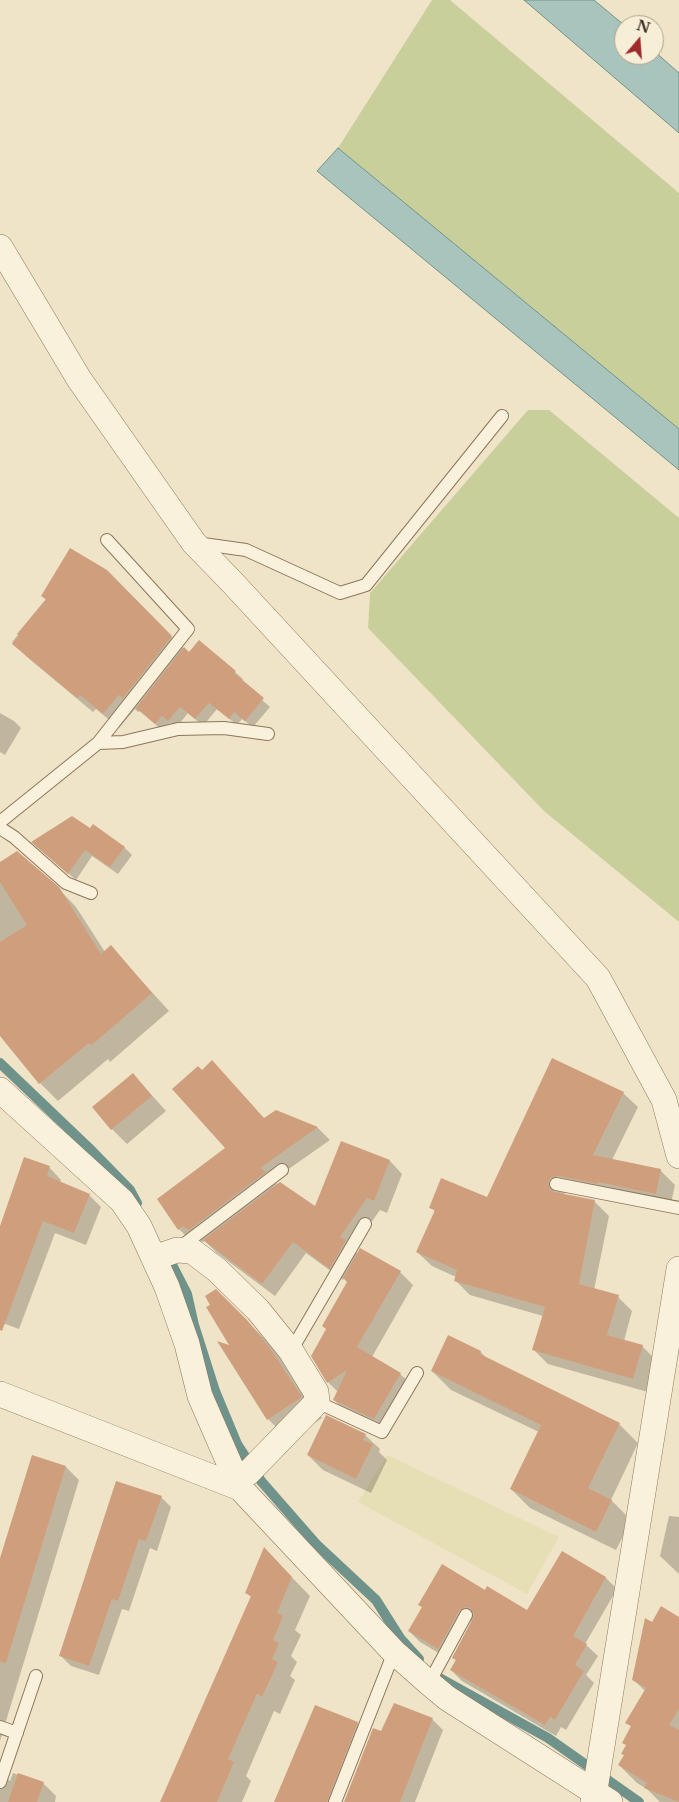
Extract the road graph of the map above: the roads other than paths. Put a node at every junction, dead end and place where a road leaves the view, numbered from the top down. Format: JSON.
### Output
{"nodes":[{"id":1,"x":0,"y":247,"type":"edge"},
{"id":2,"x":502,"y":416,"type":"dead end"},
{"id":3,"x":107,"y":540,"type":"dead end"},
{"id":4,"x":194,"y":543,"type":"junction"},
{"id":5,"x":268,"y":734,"type":"dead end"},
{"id":6,"x":98,"y":743,"type":"junction"},
{"id":7,"x":0,"y":822,"type":"edge"},
{"id":8,"x":0,"y":828,"type":"edge"},
{"id":9,"x":91,"y":893,"type":"dead end"},
{"id":10,"x":0,"y":1090,"type":"edge"},
{"id":11,"x":679,"y":1156,"type":"edge"},
{"id":12,"x":282,"y":1170,"type":"dead end"},
{"id":13,"x":556,"y":1184,"type":"dead end"},
{"id":14,"x":679,"y":1208,"type":"edge"},
{"id":15,"x":365,"y":1224,"type":"dead end"},
{"id":16,"x":177,"y":1250,"type":"junction"},
{"id":17,"x":154,"y":1258,"type":"junction"},
{"id":18,"x":679,"y":1269,"type":"edge"},
{"id":19,"x":291,"y":1350,"type":"junction"},
{"id":20,"x":416,"y":1373,"type":"dead end"},
{"id":21,"x":0,"y":1394,"type":"edge"},
{"id":22,"x":317,"y":1402,"type":"junction"},
{"id":23,"x":238,"y":1484,"type":"junction"},
{"id":24,"x":466,"y":1615,"type":"dead end"},
{"id":25,"x":394,"y":1652,"type":"junction"},
{"id":26,"x":36,"y":1676,"type":"dead end"},
{"id":27,"x":429,"y":1683,"type":"junction"},
{"id":28,"x":0,"y":1727,"type":"edge"},
{"id":29,"x":17,"y":1733,"type":"junction"},
{"id":30,"x":0,"y":1782,"type":"edge"},
{"id":31,"x":599,"y":1798,"type":"edge"},
{"id":32,"x":335,"y":1802,"type":"edge"}],
"edges":[{"from":1,"to":4,"type":"street"},
{"from":2,"to":4,"type":"lane"},
{"from":3,"to":6,"type":"lane"},
{"from":4,"to":11,"type":"street"},
{"from":5,"to":6,"type":"lane"},
{"from":6,"to":7,"type":"lane"},
{"from":8,"to":9,"type":"lane"},
{"from":10,"to":17,"type":"street"},
{"from":12,"to":16,"type":"lane"},
{"from":13,"to":14,"type":"lane"},
{"from":15,"to":19,"type":"lane"},
{"from":16,"to":17,"type":"street"},
{"from":16,"to":19,"type":"street"},
{"from":17,"to":23,"type":"street"},
{"from":18,"to":31,"type":"street"},
{"from":19,"to":22,"type":"street"},
{"from":20,"to":22,"type":"lane"},
{"from":21,"to":23,"type":"street"},
{"from":22,"to":23,"type":"street"},
{"from":23,"to":25,"type":"street"},
{"from":24,"to":27,"type":"lane"},
{"from":25,"to":27,"type":"street"},
{"from":25,"to":32,"type":"lane"},
{"from":26,"to":29,"type":"lane"},
{"from":27,"to":31,"type":"street"},
{"from":28,"to":29,"type":"lane"},
{"from":29,"to":30,"type":"lane"}]}
